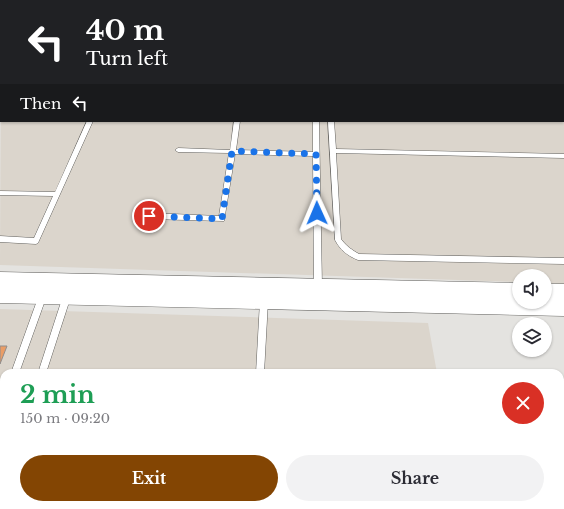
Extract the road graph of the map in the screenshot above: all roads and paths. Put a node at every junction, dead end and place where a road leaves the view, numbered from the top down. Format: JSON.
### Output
{"nodes":[{"id":1,"x":90,"y":122,"type":"edge"},
{"id":2,"x":237,"y":122,"type":"edge"},
{"id":3,"x":316,"y":122,"type":"edge"},
{"id":4,"x":331,"y":122,"type":"edge"},
{"id":5,"x":178,"y":150,"type":"dead end"},
{"id":6,"x":232,"y":151,"type":"junction"},
{"id":7,"x":333,"y":151,"type":"junction"},
{"id":8,"x":316,"y":154,"type":"junction"},
{"id":9,"x":564,"y":156,"type":"edge"},
{"id":10,"x":0,"y":193,"type":"edge"},
{"id":11,"x":57,"y":194,"type":"junction"},
{"id":12,"x":149,"y":216,"type":"dead end"},
{"id":13,"x":0,"y":239,"type":"edge"},
{"id":14,"x":564,"y":261,"type":"edge"},
{"id":15,"x":0,"y":280,"type":"edge"},
{"id":16,"x":318,"y":288,"type":"junction"},
{"id":17,"x":512,"y":292,"type":"edge"},
{"id":18,"x":552,"y":293,"type":"edge"},
{"id":19,"x":564,"y":293,"type":"edge"},
{"id":20,"x":0,"y":294,"type":"edge"},
{"id":21,"x":43,"y":295,"type":"junction"},
{"id":22,"x":67,"y":296,"type":"junction"},
{"id":23,"x":264,"y":300,"type":"junction"},
{"id":24,"x":564,"y":308,"type":"edge"},
{"id":25,"x":16,"y":369,"type":"edge"},
{"id":26,"x":43,"y":369,"type":"edge"},
{"id":27,"x":260,"y":369,"type":"edge"}],
"edges":[{"from":1,"to":11,"type":"lane"},
{"from":2,"to":6,"type":"lane"},
{"from":3,"to":8,"type":"lane"},
{"from":4,"to":7,"type":"lane"},
{"from":5,"to":6,"type":"lane"},
{"from":6,"to":8,"type":"lane"},
{"from":6,"to":12,"type":"lane"},
{"from":7,"to":9,"type":"lane"},
{"from":7,"to":14,"type":"lane"},
{"from":8,"to":16,"type":"lane"},
{"from":10,"to":11,"type":"lane"},
{"from":11,"to":13,"type":"lane"},
{"from":15,"to":16,"type":"street"},
{"from":16,"to":17,"type":"street"},
{"from":18,"to":19,"type":"street"},
{"from":20,"to":21,"type":"street"},
{"from":21,"to":22,"type":"street"},
{"from":21,"to":25,"type":"lane"},
{"from":22,"to":23,"type":"street"},
{"from":22,"to":26,"type":"lane"},
{"from":23,"to":24,"type":"street"},
{"from":23,"to":27,"type":"lane"}]}
